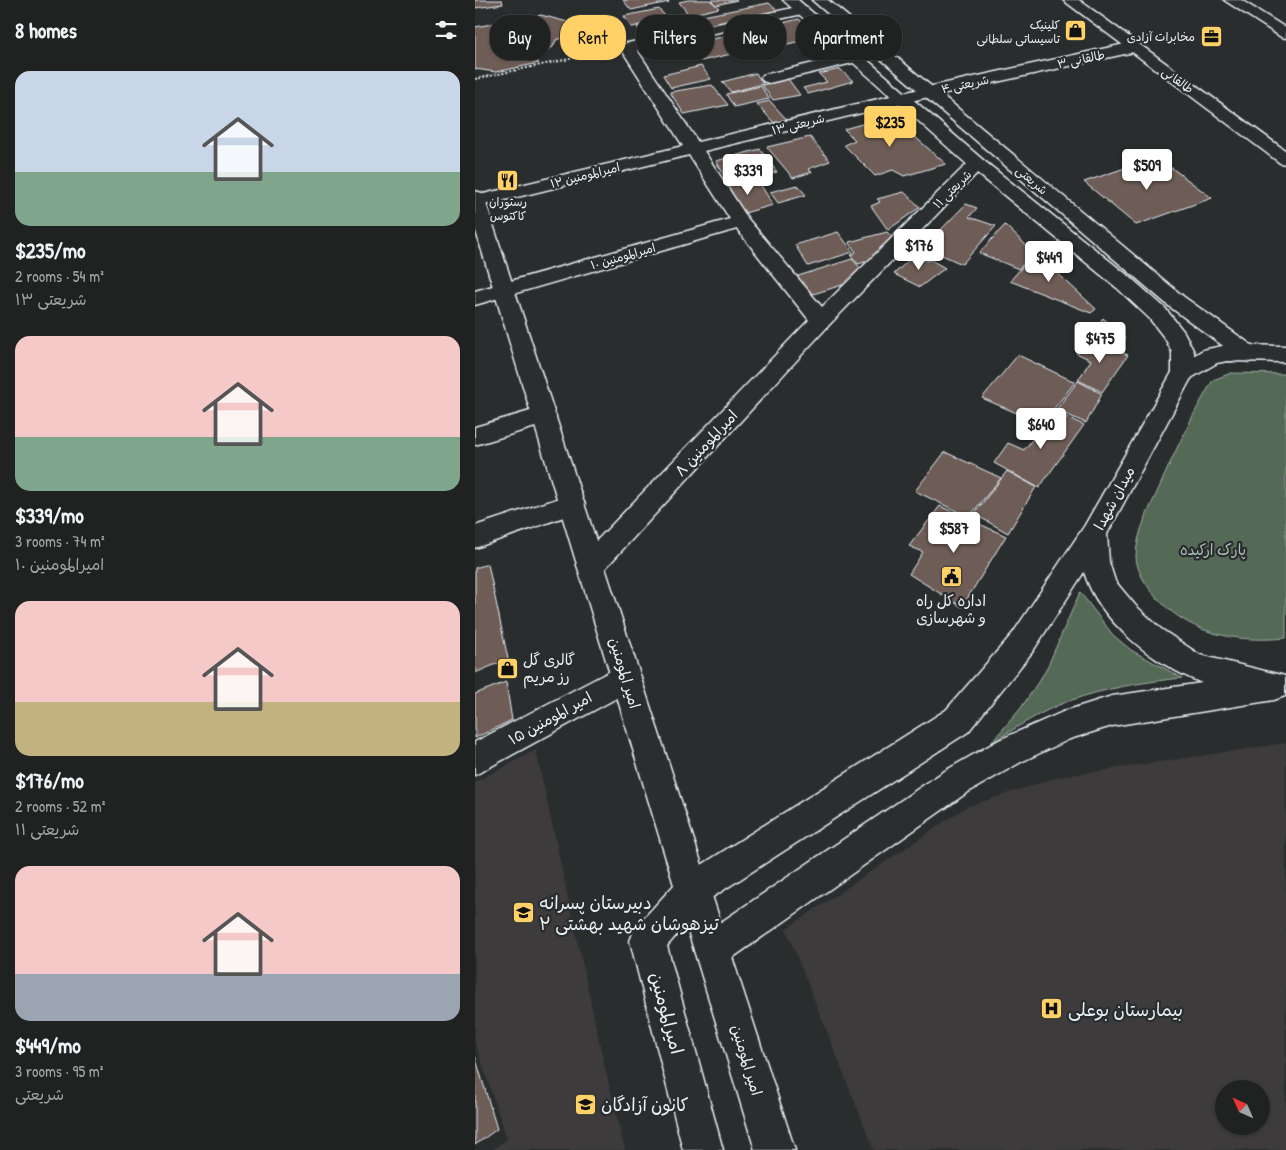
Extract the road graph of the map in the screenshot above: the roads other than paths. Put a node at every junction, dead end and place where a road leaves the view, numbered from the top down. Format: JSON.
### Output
{"nodes":[{"id":1,"x":819,"y":0,"type":"edge"},
{"id":2,"x":1070,"y":0,"type":"edge"},
{"id":3,"x":1231,"y":0,"type":"edge"},
{"id":4,"x":796,"y":5,"type":"edge"},
{"id":5,"x":807,"y":15,"type":"edge"},
{"id":6,"x":1286,"y":34,"type":"edge"},
{"id":7,"x":1134,"y":48,"type":"junction"},
{"id":8,"x":847,"y":60,"type":"edge"},
{"id":9,"x":858,"y":60,"type":"edge"},
{"id":10,"x":1028,"y":70,"type":"joint"},
{"id":11,"x":769,"y":78,"type":"dead end"},
{"id":12,"x":928,"y":92,"type":"junction"},
{"id":13,"x":902,"y":99,"type":"junction"},
{"id":14,"x":694,"y":149,"type":"junction"},
{"id":15,"x":1286,"y":159,"type":"edge"},
{"id":16,"x":977,"y":164,"type":"junction"},
{"id":17,"x":477,"y":208,"type":"edge"},
{"id":18,"x":741,"y":222,"type":"junction"},
{"id":19,"x":504,"y":290,"type":"junction"},
{"id":20,"x":475,"y":298,"type":"edge"},
{"id":21,"x":1177,"y":302,"type":"junction"},
{"id":22,"x":1157,"y":313,"type":"junction"},
{"id":23,"x":821,"y":320,"type":"junction"},
{"id":24,"x":1249,"y":354,"type":"junction"},
{"id":25,"x":1286,"y":354,"type":"edge"},
{"id":26,"x":1183,"y":373,"type":"junction"},
{"id":27,"x":544,"y":416,"type":"junction"},
{"id":28,"x":475,"y":436,"type":"edge"},
{"id":29,"x":572,"y":504,"type":"junction"},
{"id":30,"x":1094,"y":533,"type":"junction"},
{"id":31,"x":475,"y":537,"type":"edge"},
{"id":32,"x":591,"y":565,"type":"junction"},
{"id":33,"x":626,"y":677,"type":"junction"},
{"id":34,"x":1280,"y":685,"type":"edge"},
{"id":35,"x":475,"y":759,"type":"edge"},
{"id":36,"x":693,"y":890,"type":"junction"},
{"id":37,"x":712,"y":950,"type":"junction"},
{"id":38,"x":703,"y":1150,"type":"edge"},
{"id":39,"x":775,"y":1150,"type":"edge"}],
"edges":[{"from":1,"to":12,"type":"street","name":"شریعتی"},
{"from":2,"to":7,"type":"street","name":"طالقانی"},
{"from":3,"to":6,"type":"street"},
{"from":4,"to":5,"type":"street","name":"شریعتی"},
{"from":4,"to":14,"type":"street"},
{"from":7,"to":10,"type":"street","name":"طالقانی ۳"},
{"from":7,"to":15,"type":"street","name":"طالقانی"},
{"from":8,"to":11,"type":"street"},
{"from":9,"to":13,"type":"street","name":"شریعتی"},
{"from":10,"to":12,"type":"street","name":"شریعتی ۴"},
{"from":12,"to":13,"type":"street","name":"شریعتی ۴"},
{"from":12,"to":21,"type":"street","name":"شریعتی"},
{"from":13,"to":14,"type":"street","name":"شریعتی ۱۳"},
{"from":13,"to":16,"type":"street","name":"شریعتی"},
{"from":14,"to":17,"type":"street","name":"امیرالمومنین ۱۲"},
{"from":14,"to":18,"type":"street"},
{"from":16,"to":22,"type":"street","name":"شریعتی"},
{"from":16,"to":23,"type":"street","name":"شریعتی ۱۱"},
{"from":17,"to":19,"type":"street","name":"امیر المومنین"},
{"from":18,"to":19,"type":"street","name":"امیرالمومنین ۱۰"},
{"from":18,"to":23,"type":"street"},
{"from":19,"to":20,"type":"street","name":"امیرالمومنین ۱۰"},
{"from":19,"to":27,"type":"street","name":"امیر المومنین"},
{"from":21,"to":22,"type":"street"},
{"from":21,"to":24,"type":"street","name":"شریعتی"},
{"from":22,"to":26,"type":"street","name":"شریعتی"},
{"from":23,"to":32,"type":"street","name":"امیرالمومنین ۸"},
{"from":24,"to":25,"type":"street","name":"میدان شهدا"},
{"from":24,"to":26,"type":"street","name":"میدان شهدا"},
{"from":26,"to":30,"type":"street","name":"میدان شهدا"},
{"from":27,"to":28,"type":"street"},
{"from":27,"to":29,"type":"street","name":"امیر المومنین"},
{"from":29,"to":31,"type":"street"},
{"from":29,"to":32,"type":"street","name":"امیر المومنین"},
{"from":30,"to":34,"type":"street","name":"میدان شهدا"},
{"from":30,"to":36,"type":"street"},
{"from":32,"to":33,"type":"street","name":"امیر المومنین"},
{"from":33,"to":35,"type":"street","name":"امیر المومنین ۱۵"},
{"from":33,"to":36,"type":"street","name":"امیر المومنین"},
{"from":34,"to":37,"type":"street"},
{"from":36,"to":37,"type":"street","name":"امیر المومنین"},
{"from":36,"to":38,"type":"street","name":"امیرالمومنین"},
{"from":37,"to":39,"type":"street","name":"امیر المومنین"}]}
